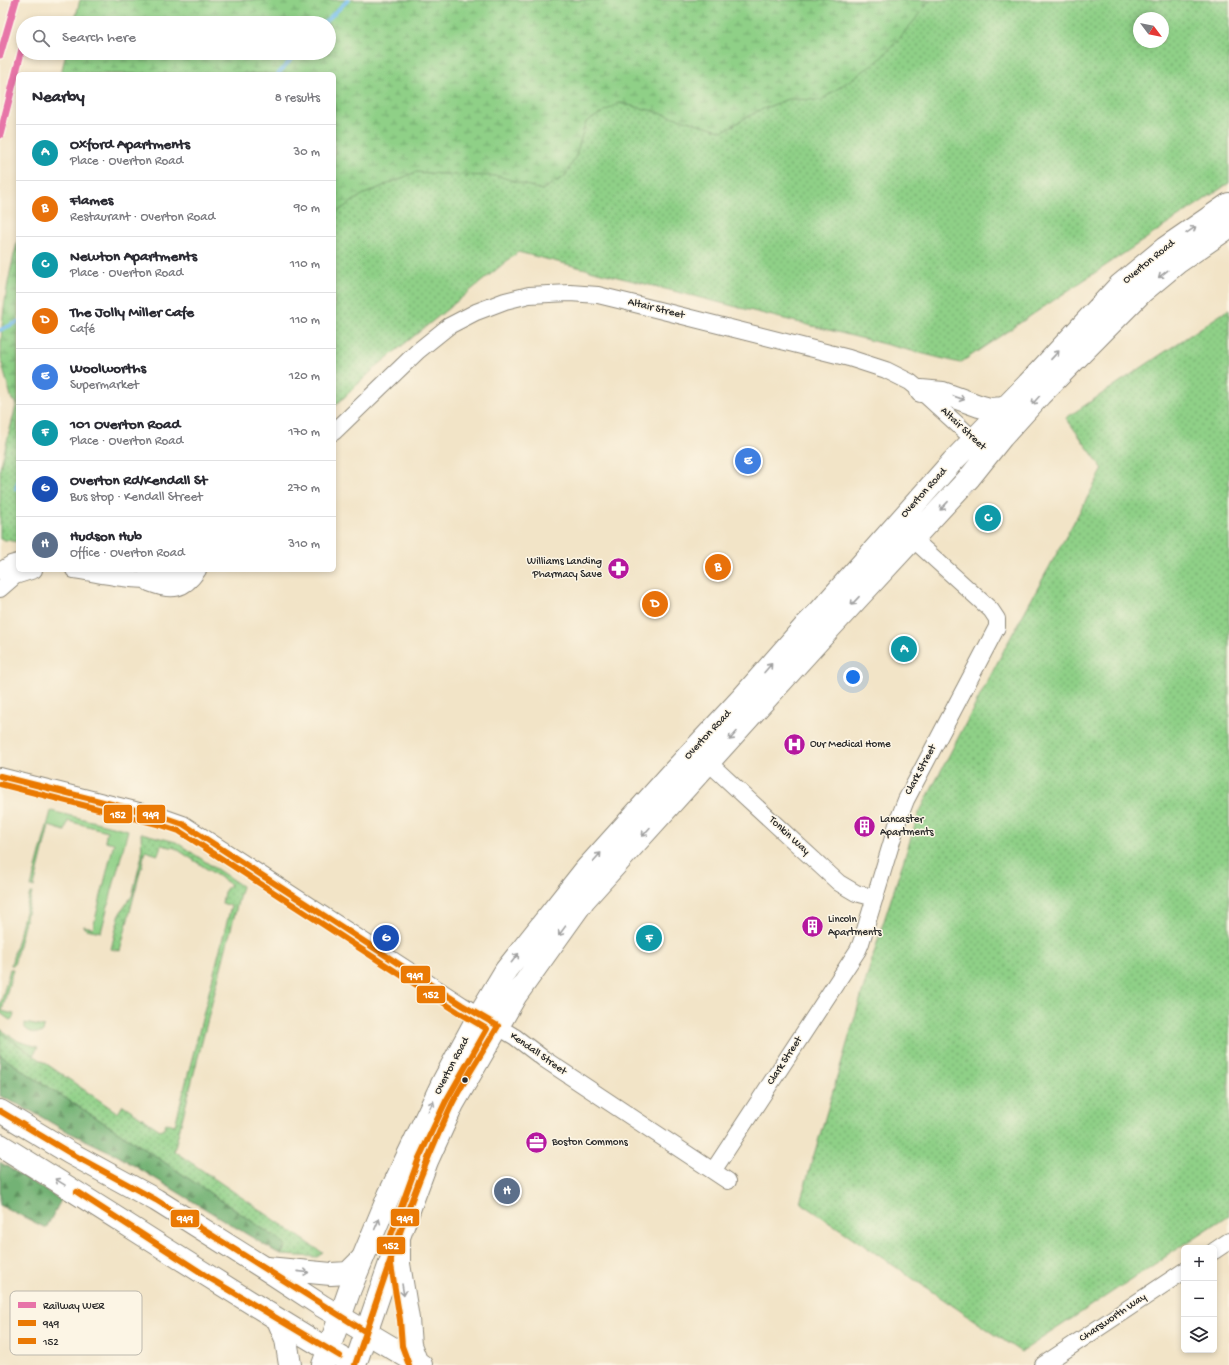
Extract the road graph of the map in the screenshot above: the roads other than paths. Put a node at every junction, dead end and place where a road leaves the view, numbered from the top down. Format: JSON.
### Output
{"nodes":[{"id":1,"x":1229,"y":204,"type":"edge"},
{"id":2,"x":1229,"y":227,"type":"edge"},
{"id":3,"x":921,"y":391,"type":"junction"},
{"id":4,"x":1005,"y":408,"type":"junction"},
{"id":5,"x":336,"y":430,"type":"edge"},
{"id":6,"x":982,"y":447,"type":"junction"},
{"id":7,"x":913,"y":539,"type":"junction"},
{"id":8,"x":16,"y":563,"type":"edge"},
{"id":9,"x":0,"y":571,"type":"edge"},
{"id":10,"x":28,"y":572,"type":"edge"},
{"id":11,"x":87,"y":572,"type":"edge"},
{"id":12,"x":182,"y":572,"type":"edge"},
{"id":13,"x":196,"y":572,"type":"edge"},
{"id":14,"x":140,"y":580,"type":"junction"},
{"id":15,"x":0,"y":589,"type":"edge"},
{"id":16,"x":709,"y":763,"type":"junction"},
{"id":17,"x":0,"y":776,"type":"edge"},
{"id":18,"x":875,"y":898,"type":"junction"},
{"id":19,"x":479,"y":1015,"type":"junction"},
{"id":20,"x":498,"y":1026,"type":"junction"},
{"id":21,"x":0,"y":1111,"type":"edge"},
{"id":22,"x":0,"y":1145,"type":"edge"},
{"id":23,"x":713,"y":1171,"type":"junction"},
{"id":24,"x":728,"y":1181,"type":"dead end"},
{"id":25,"x":399,"y":1237,"type":"junction"},
{"id":26,"x":1229,"y":1241,"type":"edge"},
{"id":27,"x":1217,"y":1249,"type":"edge"},
{"id":28,"x":361,"y":1260,"type":"junction"},
{"id":29,"x":264,"y":1268,"type":"junction"},
{"id":30,"x":1181,"y":1273,"type":"edge"},
{"id":31,"x":341,"y":1317,"type":"junction"},
{"id":32,"x":278,"y":1320,"type":"junction"},
{"id":33,"x":366,"y":1332,"type":"junction"},
{"id":34,"x":326,"y":1358,"type":"edge"},
{"id":35,"x":419,"y":1364,"type":"edge"},
{"id":36,"x":290,"y":1365,"type":"edge"},
{"id":37,"x":355,"y":1365,"type":"edge"},
{"id":38,"x":1043,"y":1365,"type":"edge"}],
"edges":[{"from":4,"to":1,"type":"main road","name":"Overton Road","one_way":true},
{"from":2,"to":6,"type":"main road","name":"Overton Road","one_way":true},
{"from":3,"to":4,"type":"main road","one_way":true},
{"from":3,"to":5,"type":"street","name":"Altair Street"},
{"from":3,"to":6,"type":"street","name":"Altair Street"},
{"from":4,"to":6,"type":"main road","name":"Overton Road"},
{"from":6,"to":7,"type":"main road","name":"Overton Road","one_way":true},
{"from":19,"to":6,"type":"main road","name":"Overton Road","one_way":true},
{"from":7,"to":16,"type":"main road","name":"Overton Road","one_way":true},
{"from":7,"to":18,"type":"street","name":"Clark Street"},
{"from":8,"to":9,"type":"street"},
{"from":10,"to":15,"type":"street"},
{"from":11,"to":14,"type":"street"},
{"from":12,"to":14,"type":"street"},
{"from":13,"to":14,"type":"street"},
{"from":16,"to":18,"type":"street","name":"Tonkin Way"},
{"from":16,"to":20,"type":"main road","name":"Overton Road","one_way":true},
{"from":17,"to":19,"type":"street","name":"Kendall Street"},
{"from":18,"to":23,"type":"street","name":"Clark Street"},
{"from":19,"to":20,"type":"street","name":"Kendall Street"},
{"from":28,"to":19,"type":"main road","name":"Overton Road","one_way":true},
{"from":20,"to":23,"type":"street","name":"Kendall Street"},
{"from":20,"to":25,"type":"main road","name":"Overton Road"},
{"from":21,"to":29,"type":"main road"},
{"from":32,"to":22,"type":"main road","one_way":true},
{"from":23,"to":24,"type":"street","name":"Kendall Street"},
{"from":25,"to":33,"type":"main road","name":"Overton Road"},
{"from":25,"to":35,"type":"main road","one_way":true},
{"from":26,"to":27,"type":"street"},
{"from":29,"to":28,"type":"main road","one_way":true},
{"from":28,"to":31,"type":"main road","name":"Overton Road"},
{"from":29,"to":31,"type":"main road"},
{"from":30,"to":38,"type":"street","name":"Charsworth Way"},
{"from":31,"to":33,"type":"main road"},
{"from":31,"to":34,"type":"main road","name":"Overton Road"},
{"from":32,"to":34,"type":"main road"},
{"from":32,"to":36,"type":"main road"},
{"from":33,"to":35,"type":"main road"},
{"from":33,"to":37,"type":"main road","name":"Overton Road"},
{"from":34,"to":37,"type":"main road"}]}
